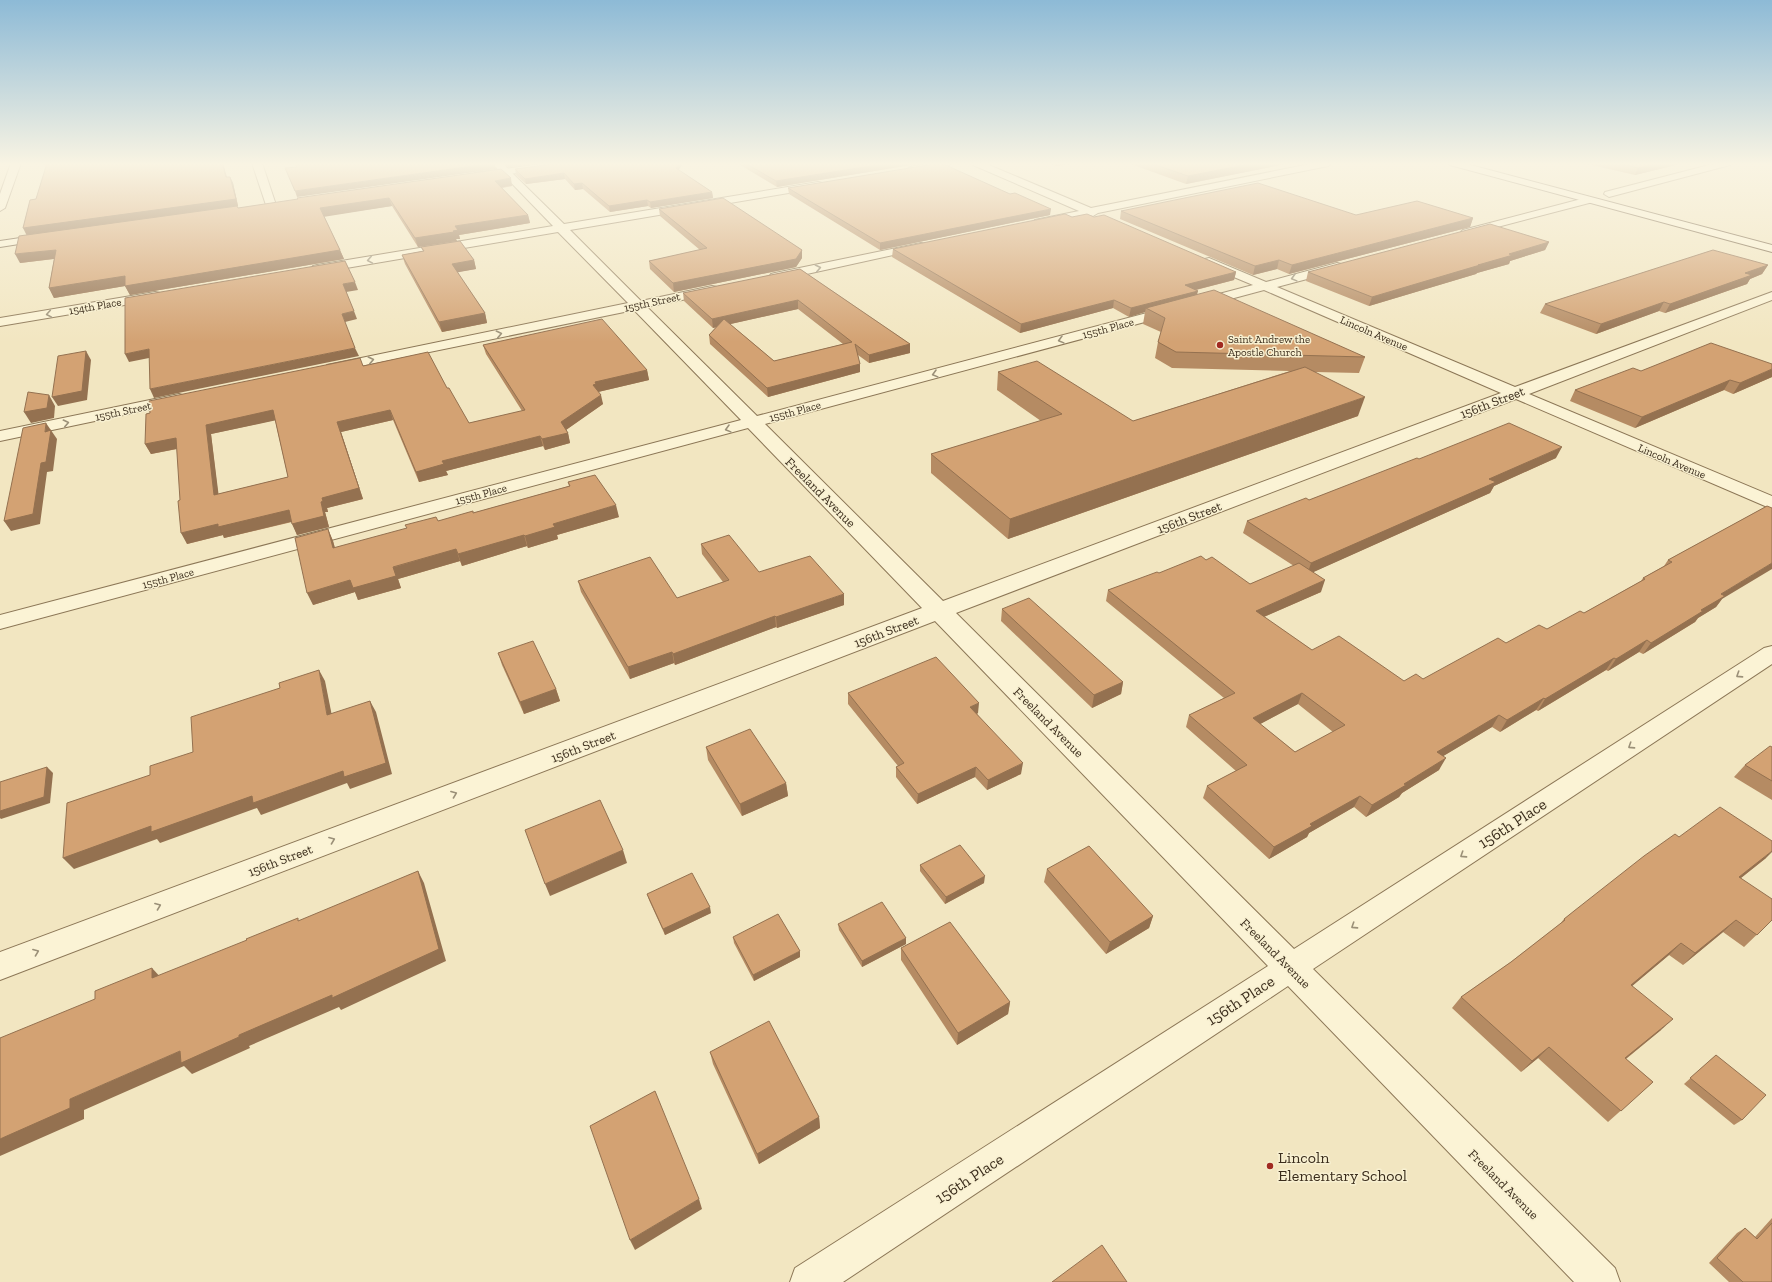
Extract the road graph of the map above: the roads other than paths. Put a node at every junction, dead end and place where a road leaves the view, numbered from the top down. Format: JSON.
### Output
{"nodes":[{"id":1,"x":556,"y":223,"type":"edge"},
{"id":2,"x":592,"y":223,"type":"edge"},
{"id":3,"x":1034,"y":223,"type":"edge"},
{"id":4,"x":1503,"y":223,"type":"edge"},
{"id":5,"x":1674,"y":223,"type":"edge"},
{"id":6,"x":1028,"y":224,"type":"edge"},
{"id":7,"x":561,"y":228,"type":"junction"},
{"id":8,"x":54,"y":236,"type":"edge"},
{"id":9,"x":1450,"y":237,"type":"edge"},
{"id":10,"x":0,"y":244,"type":"edge"},
{"id":11,"x":934,"y":244,"type":"edge"},
{"id":12,"x":1772,"y":249,"type":"edge"},
{"id":13,"x":1200,"y":258,"type":"edge"},
{"id":14,"x":1350,"y":264,"type":"edge"},
{"id":15,"x":304,"y":271,"type":"edge"},
{"id":16,"x":762,"y":279,"type":"edge"},
{"id":17,"x":1265,"y":286,"type":"junction"},
{"id":18,"x":723,"y":287,"type":"edge"},
{"id":19,"x":164,"y":294,"type":"edge"},
{"id":20,"x":1772,"y":296,"type":"edge"},
{"id":21,"x":637,"y":305,"type":"junction"},
{"id":22,"x":0,"y":322,"type":"edge"},
{"id":23,"x":318,"y":371,"type":"edge"},
{"id":24,"x":1515,"y":393,"type":"junction"},
{"id":25,"x":194,"y":396,"type":"edge"},
{"id":26,"x":753,"y":422,"type":"junction"},
{"id":27,"x":0,"y":436,"type":"edge"},
{"id":28,"x":1772,"y":503,"type":"edge"},
{"id":29,"x":939,"y":611,"type":"junction"},
{"id":30,"x":0,"y":622,"type":"edge"},
{"id":31,"x":1772,"y":653,"type":"edge"},
{"id":32,"x":0,"y":966,"type":"edge"},
{"id":33,"x":1290,"y":968,"type":"junction"},
{"id":34,"x":809,"y":1282,"type":"edge"},
{"id":35,"x":1601,"y":1282,"type":"edge"}],
"edges":[{"from":1,"to":7,"type":"street","name":"Freeland Avenue"},
{"from":2,"to":7,"type":"street"},
{"from":3,"to":6,"type":"street"},
{"from":4,"to":9,"type":"street"},
{"from":5,"to":12,"type":"street"},
{"from":7,"to":15,"type":"street","one_way":true},
{"from":7,"to":21,"type":"street","name":"Freeland Avenue"},
{"from":8,"to":10,"type":"street"},
{"from":16,"to":11,"type":"street","one_way":true},
{"from":13,"to":17,"type":"street","name":"Lincoln Avenue"},
{"from":14,"to":17,"type":"street","name":"155th Place","one_way":true},
{"from":17,"to":24,"type":"street","name":"Lincoln Avenue"},
{"from":17,"to":26,"type":"street","name":"155th Place","one_way":true},
{"from":18,"to":21,"type":"street","name":"155th Street"},
{"from":19,"to":22,"type":"street","name":"154th Place","one_way":true},
{"from":20,"to":24,"type":"street","name":"156th Street"},
{"from":23,"to":21,"type":"street","name":"155th Street","one_way":true},
{"from":21,"to":26,"type":"street","name":"Freeland Avenue"},
{"from":24,"to":28,"type":"street","name":"Lincoln Avenue"},
{"from":24,"to":29,"type":"street","name":"156th Street"},
{"from":27,"to":25,"type":"street","name":"155th Street","one_way":true},
{"from":26,"to":29,"type":"street","name":"Freeland Avenue"},
{"from":26,"to":30,"type":"street","name":"155th Place","one_way":true},
{"from":32,"to":29,"type":"street","name":"156th Street","one_way":true},
{"from":29,"to":33,"type":"street","name":"Freeland Avenue"},
{"from":31,"to":33,"type":"street","name":"156th Place","one_way":true},
{"from":33,"to":34,"type":"street","name":"156th Place"},
{"from":33,"to":35,"type":"street","name":"Freeland Avenue"}]}
